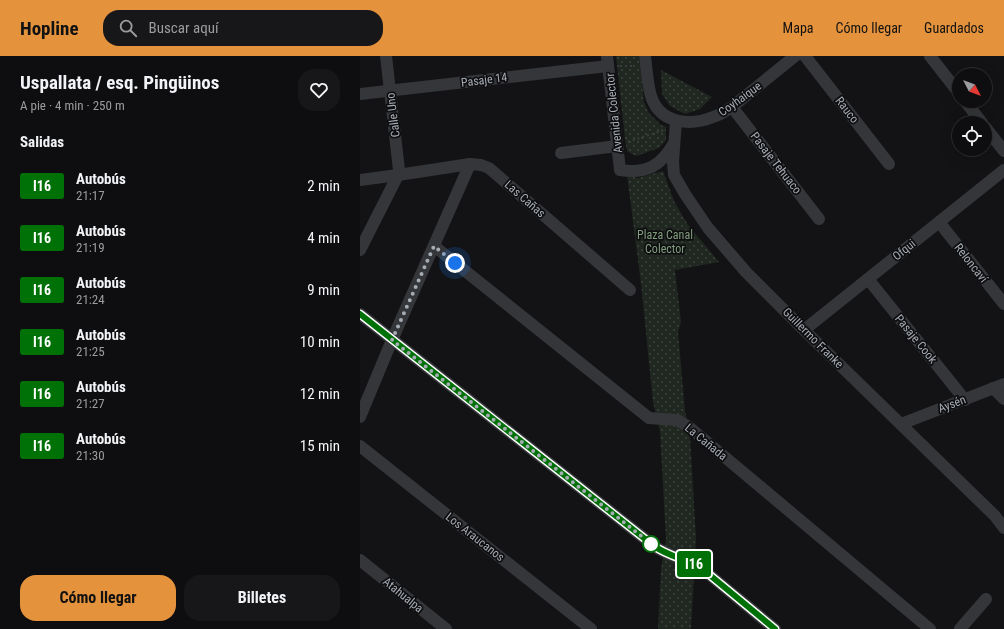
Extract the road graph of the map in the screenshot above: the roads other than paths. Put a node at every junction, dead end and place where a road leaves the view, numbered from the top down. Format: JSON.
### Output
{"nodes":[{"id":1,"x":386,"y":56,"type":"edge"},
{"id":2,"x":796,"y":56,"type":"edge"},
{"id":3,"x":930,"y":56,"type":"edge"},
{"id":4,"x":608,"y":61,"type":"edge"},
{"id":5,"x":646,"y":61,"type":"edge"},
{"id":6,"x":952,"y":84,"type":"edge"},
{"id":7,"x":390,"y":91,"type":"junction"},
{"id":8,"x":360,"y":94,"type":"edge"},
{"id":9,"x":732,"y":107,"type":"junction"},
{"id":10,"x":970,"y":108,"type":"edge"},
{"id":11,"x":977,"y":116,"type":"edge"},
{"id":12,"x":676,"y":123,"type":"junction"},
{"id":13,"x":992,"y":135,"type":"edge"},
{"id":14,"x":675,"y":141,"type":"junction"},
{"id":15,"x":617,"y":146,"type":"junction"},
{"id":16,"x":1004,"y":151,"type":"edge"},
{"id":17,"x":562,"y":152,"type":"dead end"},
{"id":18,"x":470,"y":164,"type":"junction"},
{"id":19,"x":889,"y":164,"type":"dead end"},
{"id":20,"x":1004,"y":170,"type":"edge"},
{"id":21,"x":398,"y":175,"type":"junction"},
{"id":22,"x":360,"y":180,"type":"edge"},
{"id":23,"x":820,"y":219,"type":"dead end"},
{"id":24,"x":939,"y":222,"type":"junction"},
{"id":25,"x":434,"y":246,"type":"junction"},
{"id":26,"x":360,"y":250,"type":"edge"},
{"id":27,"x":868,"y":279,"type":"junction"},
{"id":28,"x":630,"y":290,"type":"dead end"},
{"id":29,"x":1004,"y":304,"type":"edge"},
{"id":30,"x":360,"y":314,"type":"edge"},
{"id":31,"x":804,"y":330,"type":"junction"},
{"id":32,"x":392,"y":340,"type":"junction"},
{"id":33,"x":999,"y":386,"type":"edge"},
{"id":34,"x":1004,"y":399,"type":"edge"},
{"id":35,"x":964,"y":400,"type":"junction"},
{"id":36,"x":360,"y":417,"type":"edge"},
{"id":37,"x":901,"y":424,"type":"junction"},
{"id":38,"x":360,"y":446,"type":"edge"},
{"id":39,"x":1004,"y":528,"type":"edge"},
{"id":40,"x":360,"y":560,"type":"edge"},
{"id":41,"x":986,"y":599,"type":"dead end"},
{"id":42,"x":446,"y":629,"type":"edge"},
{"id":43,"x":590,"y":629,"type":"edge"},
{"id":44,"x":775,"y":629,"type":"edge"},
{"id":45,"x":930,"y":629,"type":"edge"},
{"id":46,"x":960,"y":629,"type":"edge"}],
"edges":[{"from":1,"to":7,"type":"street","name":"Calle Uno"},
{"from":2,"to":9,"type":"street","name":"Coyhaique"},
{"from":2,"to":19,"type":"street","name":"Rauco"},
{"from":3,"to":6,"type":"street"},
{"from":4,"to":7,"type":"street","name":"Pasaje 14"},
{"from":4,"to":15,"type":"street","name":"Avenida Colector"},
{"from":5,"to":12,"type":"street"},
{"from":7,"to":8,"type":"street","name":"Pasaje 14"},
{"from":7,"to":21,"type":"street","name":"Calle Uno"},
{"from":9,"to":12,"type":"street","name":"Coyhaique"},
{"from":9,"to":23,"type":"street","name":"Pasaje Tehuaco"},
{"from":10,"to":11,"type":"street"},
{"from":12,"to":14,"type":"street","name":"Guillermo Franke"},
{"from":13,"to":16,"type":"street"},
{"from":14,"to":15,"type":"street","name":"Avenida Colector"},
{"from":14,"to":31,"type":"street","name":"Guillermo Franke"},
{"from":15,"to":17,"type":"street"},
{"from":18,"to":21,"type":"street","name":"Las Cañas"},
{"from":18,"to":25,"type":"street"},
{"from":18,"to":28,"type":"street","name":"Las Cañas"},
{"from":20,"to":24,"type":"street","name":"Ofqui"},
{"from":21,"to":22,"type":"street","name":"Las Cañas"},
{"from":21,"to":26,"type":"street"},
{"from":24,"to":27,"type":"street","name":"Ofqui"},
{"from":24,"to":29,"type":"street","name":"Reloncaví"},
{"from":25,"to":32,"type":"street"},
{"from":25,"to":45,"type":"street","name":"La Cañada"},
{"from":27,"to":31,"type":"street","name":"Ofqui"},
{"from":27,"to":35,"type":"street","name":"Pasaje Cook"},
{"from":30,"to":32,"type":"street"},
{"from":31,"to":37,"type":"street","name":"Guillermo Franke"},
{"from":32,"to":36,"type":"street"},
{"from":32,"to":44,"type":"street"},
{"from":33,"to":34,"type":"street"},
{"from":33,"to":35,"type":"street","name":"Aysén"},
{"from":35,"to":37,"type":"street","name":"Aysén"},
{"from":37,"to":39,"type":"street","name":"Guillermo Franke"},
{"from":38,"to":43,"type":"street","name":"Los Araucanos"},
{"from":40,"to":42,"type":"street","name":"Atahualpa"},
{"from":41,"to":46,"type":"street"}]}
